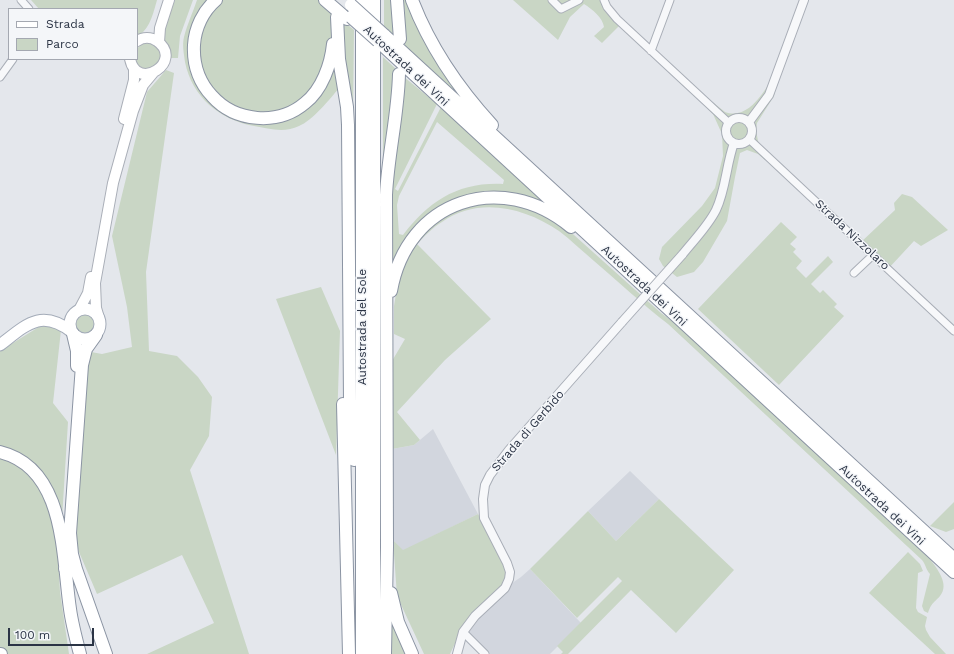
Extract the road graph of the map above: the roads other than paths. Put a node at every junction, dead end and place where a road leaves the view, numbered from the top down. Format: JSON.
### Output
{"nodes":[{"id":1,"x":20,"y":0,"type":"edge"},
{"id":2,"x":162,"y":0,"type":"edge"},
{"id":3,"x":169,"y":0,"type":"edge"},
{"id":4,"x":216,"y":0,"type":"edge"},
{"id":5,"x":325,"y":0,"type":"edge"},
{"id":6,"x":334,"y":0,"type":"edge"},
{"id":7,"x":374,"y":0,"type":"edge"},
{"id":8,"x":397,"y":0,"type":"edge"},
{"id":9,"x":412,"y":0,"type":"edge"},
{"id":10,"x":552,"y":0,"type":"edge"},
{"id":11,"x":579,"y":0,"type":"edge"},
{"id":12,"x":604,"y":0,"type":"edge"},
{"id":13,"x":670,"y":0,"type":"edge"},
{"id":14,"x":804,"y":0,"type":"edge"},
{"id":15,"x":28,"y":8,"type":"edge"},
{"id":16,"x":352,"y":9,"type":"edge"},
{"id":17,"x":141,"y":39,"type":"edge"},
{"id":18,"x":400,"y":39,"type":"dead end"},
{"id":19,"x":382,"y":41,"type":"junction"},
{"id":20,"x":159,"y":42,"type":"junction"},
{"id":21,"x":650,"y":51,"type":"junction"},
{"id":22,"x":12,"y":60,"type":"edge"},
{"id":23,"x":130,"y":62,"type":"edge"},
{"id":24,"x":153,"y":73,"type":"junction"},
{"id":25,"x":400,"y":74,"type":"dead end"},
{"id":26,"x":0,"y":78,"type":"edge"},
{"id":27,"x":749,"y":122,"type":"junction"},
{"id":28,"x":729,"y":123,"type":"junction"},
{"id":29,"x":749,"y":140,"type":"junction"},
{"id":30,"x":734,"y":143,"type":"junction"},
{"id":31,"x":563,"y":200,"type":"junction"},
{"id":32,"x":873,"y":255,"type":"junction"},
{"id":33,"x":349,"y":273,"type":"junction"},
{"id":34,"x":854,"y":273,"type":"dead end"},
{"id":35,"x":632,"y":275,"type":"junction"},
{"id":36,"x":77,"y":311,"type":"junction"},
{"id":37,"x":99,"y":318,"type":"junction"},
{"id":38,"x":41,"y":320,"type":"junction"},
{"id":39,"x":954,"y":331,"type":"edge"},
{"id":40,"x":72,"y":333,"type":"junction"},
{"id":41,"x":96,"y":336,"type":"junction"},
{"id":42,"x":0,"y":345,"type":"edge"},
{"id":43,"x":386,"y":354,"type":"junction"},
{"id":44,"x":0,"y":452,"type":"edge"},
{"id":45,"x":362,"y":543,"type":"junction"},
{"id":46,"x":386,"y":547,"type":"junction"},
{"id":47,"x":954,"y":559,"type":"edge"},
{"id":48,"x":65,"y":569,"type":"junction"},
{"id":49,"x":954,"y":572,"type":"edge"},
{"id":50,"x":463,"y":632,"type":"junction"},
{"id":51,"x":80,"y":654,"type":"edge"},
{"id":52,"x":106,"y":654,"type":"edge"},
{"id":53,"x":349,"y":654,"type":"edge"},
{"id":54,"x":362,"y":654,"type":"edge"},
{"id":55,"x":374,"y":654,"type":"edge"},
{"id":56,"x":385,"y":654,"type":"edge"},
{"id":57,"x":412,"y":654,"type":"edge"},
{"id":58,"x":456,"y":654,"type":"edge"},
{"id":59,"x":485,"y":654,"type":"edge"}],
"edges":[{"from":1,"to":15,"type":"street"},
{"from":2,"to":17,"type":"main road"},
{"from":3,"to":20,"type":"main road"},
{"from":4,"to":33,"type":"highway"},
{"from":5,"to":16,"type":"highway"},
{"from":6,"to":16,"type":"highway","name":"Autostrada dei Vini"},
{"from":7,"to":55,"type":"highway","name":"Autostrada del Sole"},
{"from":8,"to":18,"type":"highway"},
{"from":9,"to":31,"type":"highway"},
{"from":10,"to":11,"type":"street"},
{"from":12,"to":21,"type":"street"},
{"from":13,"to":21,"type":"street"},
{"from":14,"to":27,"type":"street"},
{"from":16,"to":19,"type":"highway","name":"Autostrada dei Vini","bridge":true},
{"from":16,"to":19,"type":"highway","bridge":true},
{"from":16,"to":45,"type":"highway","name":"Autostrada del Sole"},
{"from":17,"to":20,"type":"main road"},
{"from":19,"to":31,"type":"highway","name":"Autostrada dei Vini"},
{"from":19,"to":35,"type":"highway","name":"Autostrada dei Vini"},
{"from":20,"to":24,"type":"main road"},
{"from":21,"to":28,"type":"street"},
{"from":22,"to":26,"type":"street"},
{"from":23,"to":24,"type":"main road"},
{"from":23,"to":36,"type":"main road"},
{"from":24,"to":37,"type":"main road"},
{"from":25,"to":43,"type":"highway"},
{"from":27,"to":28,"type":"street"},
{"from":27,"to":29,"type":"street"},
{"from":28,"to":30,"type":"street"},
{"from":29,"to":30,"type":"street"},
{"from":29,"to":32,"type":"street","name":"Strada Nizzolaro"},
{"from":30,"to":50,"type":"street","name":"Strada di Gerbido","bridge":true},
{"from":31,"to":47,"type":"highway","name":"Autostrada dei Vini"},
{"from":32,"to":34,"type":"street"},
{"from":32,"to":39,"type":"street","name":"Strada Nizzolaro"},
{"from":33,"to":45,"type":"highway"},
{"from":33,"to":53,"type":"highway"},
{"from":35,"to":43,"type":"highway"},
{"from":35,"to":49,"type":"highway","name":"Autostrada dei Vini"},
{"from":36,"to":37,"type":"main road"},
{"from":36,"to":38,"type":"main road"},
{"from":36,"to":40,"type":"main road"},
{"from":37,"to":41,"type":"main road"},
{"from":38,"to":40,"type":"main road"},
{"from":38,"to":42,"type":"main road"},
{"from":40,"to":41,"type":"main road"},
{"from":40,"to":48,"type":"highway"},
{"from":41,"to":52,"type":"highway"},
{"from":43,"to":46,"type":"highway"},
{"from":44,"to":48,"type":"highway"},
{"from":45,"to":54,"type":"highway","name":"Autostrada del Sole"},
{"from":46,"to":56,"type":"highway"},
{"from":46,"to":57,"type":"highway"},
{"from":48,"to":51,"type":"highway"},
{"from":50,"to":58,"type":"street","name":"Strada di Gerbido"},
{"from":50,"to":59,"type":"street"}]}
